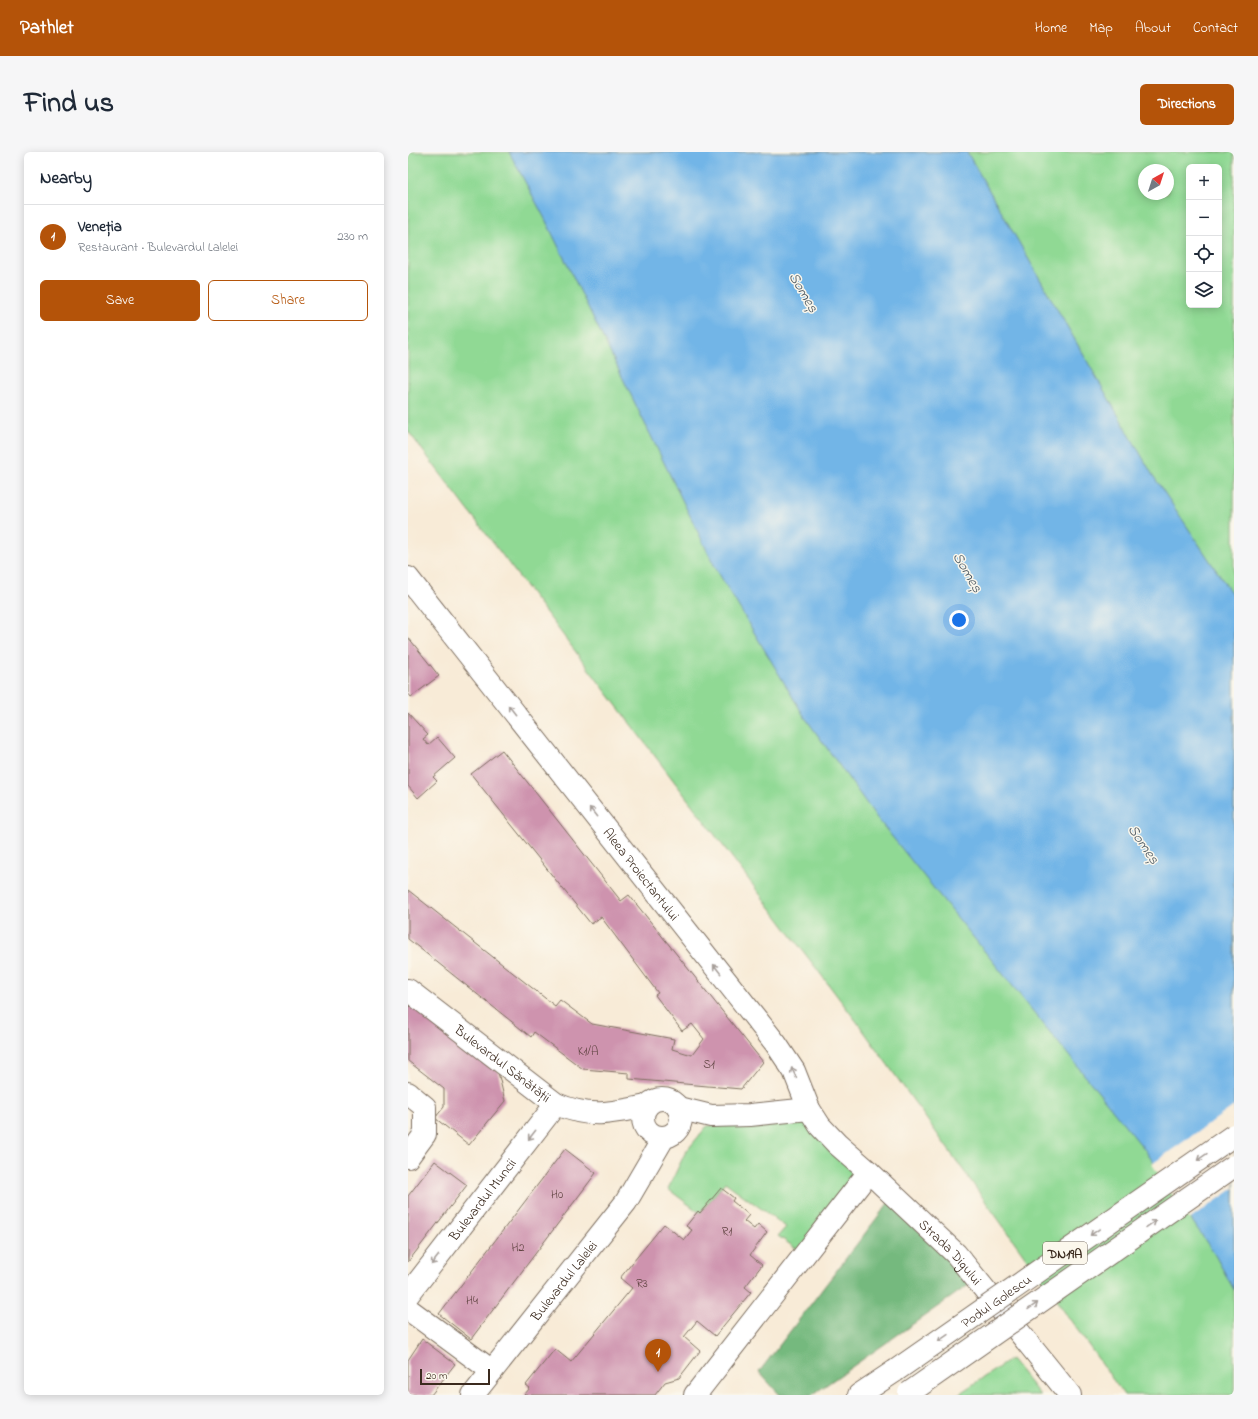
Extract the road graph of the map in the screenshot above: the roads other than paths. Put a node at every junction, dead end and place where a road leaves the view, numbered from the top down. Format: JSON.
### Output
{"nodes":[{"id":1,"x":408,"y":578,"type":"edge"},
{"id":2,"x":408,"y":990,"type":"edge"},
{"id":3,"x":408,"y":1093,"type":"edge"},
{"id":4,"x":556,"y":1104,"type":"junction"},
{"id":5,"x":809,"y":1109,"type":"junction"},
{"id":6,"x":659,"y":1121,"type":"junction"},
{"id":7,"x":1234,"y":1135,"type":"edge"},
{"id":8,"x":408,"y":1157,"type":"edge"},
{"id":9,"x":1234,"y":1166,"type":"edge"},
{"id":10,"x":869,"y":1172,"type":"junction"},
{"id":11,"x":408,"y":1295,"type":"edge"},
{"id":12,"x":408,"y":1309,"type":"edge"},
{"id":13,"x":484,"y":1387,"type":"edge"},
{"id":14,"x":907,"y":1394,"type":"edge"},
{"id":15,"x":695,"y":1395,"type":"edge"},
{"id":16,"x":859,"y":1395,"type":"edge"},
{"id":17,"x":1070,"y":1395,"type":"edge"}],
"edges":[{"from":5,"to":1,"type":"street","name":"Aleea Proiectantului","one_way":true},
{"from":2,"to":4,"type":"street","name":"Bulevardul Sănătății"},
{"from":3,"to":8,"type":"street"},
{"from":4,"to":6,"type":"street","name":"Bulevardul Sănătății"},
{"from":4,"to":11,"type":"street","name":"Bulevardul Muncii","one_way":true},
{"from":5,"to":6,"type":"street","name":"Bulevardul Sănătății"},
{"from":5,"to":10,"type":"street","name":"Aleea Proiectantului"},
{"from":6,"to":13,"type":"street","name":"Bulevardul Lalelei"},
{"from":7,"to":16,"type":"street","name":"Podul Golescu","number":"DN19A","one_way":true,"bridge":true},
{"from":14,"to":9,"type":"street","name":"Podul Golescu","number":"DN19A","one_way":true,"bridge":true},
{"from":10,"to":15,"type":"street"},
{"from":10,"to":17,"type":"street","name":"Strada Digului"},
{"from":12,"to":13,"type":"street"}]}
